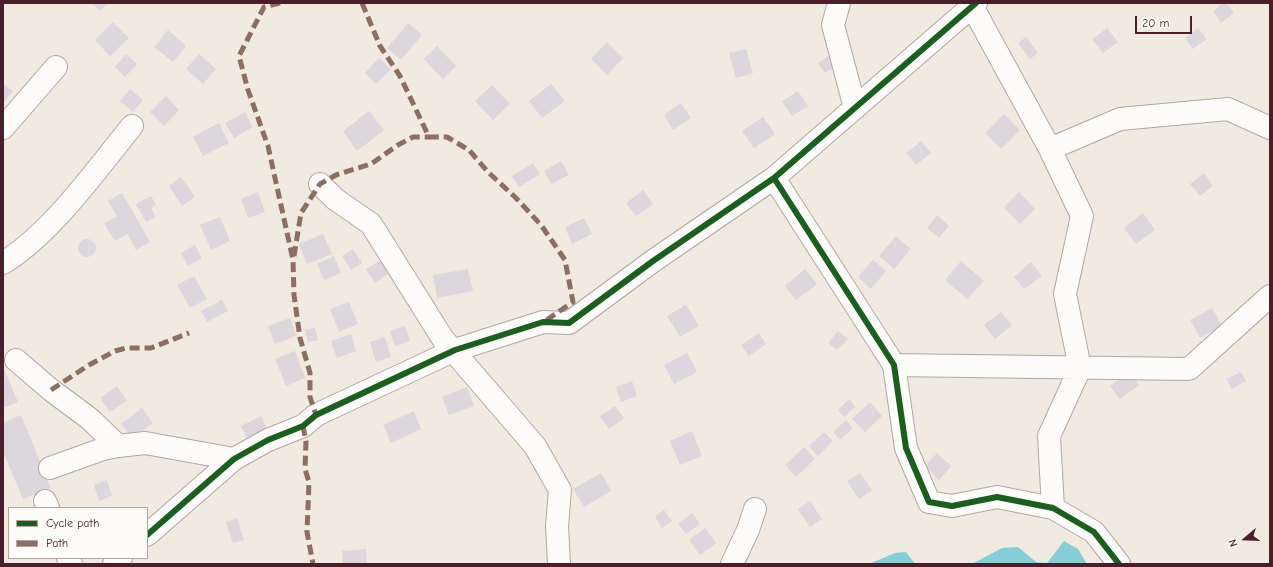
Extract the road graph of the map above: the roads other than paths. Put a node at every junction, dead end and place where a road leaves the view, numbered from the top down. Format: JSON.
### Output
{"nodes":[{"id":1,"x":839,"y":3,"type":"edge"},
{"id":2,"x":974,"y":4,"type":"edge"},
{"id":3,"x":56,"y":67,"type":"dead end"},
{"id":4,"x":854,"y":108,"type":"junction"},
{"id":5,"x":132,"y":126,"type":"dead end"},
{"id":6,"x":3,"y":128,"type":"edge"},
{"id":7,"x":1270,"y":128,"type":"edge"},
{"id":8,"x":1050,"y":149,"type":"junction"},
{"id":9,"x":774,"y":178,"type":"junction"},
{"id":10,"x":320,"y":184,"type":"dead end"},
{"id":11,"x":3,"y":263,"type":"edge"},
{"id":12,"x":1270,"y":296,"type":"edge"},
{"id":13,"x":455,"y":350,"type":"junction"},
{"id":14,"x":16,"y":360,"type":"dead end"},
{"id":15,"x":894,"y":365,"type":"junction"},
{"id":16,"x":1080,"y":368,"type":"junction"},
{"id":17,"x":118,"y":446,"type":"junction"},
{"id":18,"x":234,"y":459,"type":"junction"},
{"id":19,"x":50,"y":468,"type":"dead end"},
{"id":20,"x":1053,"y":508,"type":"junction"},
{"id":21,"x":754,"y":509,"type":"dead end"},
{"id":22,"x":148,"y":534,"type":"edge"},
{"id":23,"x":559,"y":564,"type":"edge"},
{"id":24,"x":732,"y":564,"type":"edge"},
{"id":25,"x":1119,"y":564,"type":"edge"}],
"edges":[{"from":1,"to":4,"type":"street"},
{"from":2,"to":4,"type":"street"},
{"from":2,"to":8,"type":"street"},
{"from":3,"to":6,"type":"street"},
{"from":4,"to":9,"type":"street"},
{"from":5,"to":11,"type":"street"},
{"from":7,"to":8,"type":"street"},
{"from":8,"to":16,"type":"street"},
{"from":9,"to":13,"type":"street"},
{"from":9,"to":15,"type":"street"},
{"from":10,"to":13,"type":"street"},
{"from":12,"to":16,"type":"street"},
{"from":13,"to":18,"type":"street"},
{"from":13,"to":23,"type":"street"},
{"from":14,"to":17,"type":"street"},
{"from":15,"to":16,"type":"street"},
{"from":15,"to":20,"type":"street"},
{"from":16,"to":20,"type":"street"},
{"from":17,"to":18,"type":"street"},
{"from":17,"to":19,"type":"street"},
{"from":18,"to":22,"type":"street"},
{"from":20,"to":25,"type":"street"},
{"from":21,"to":24,"type":"street"}]}
